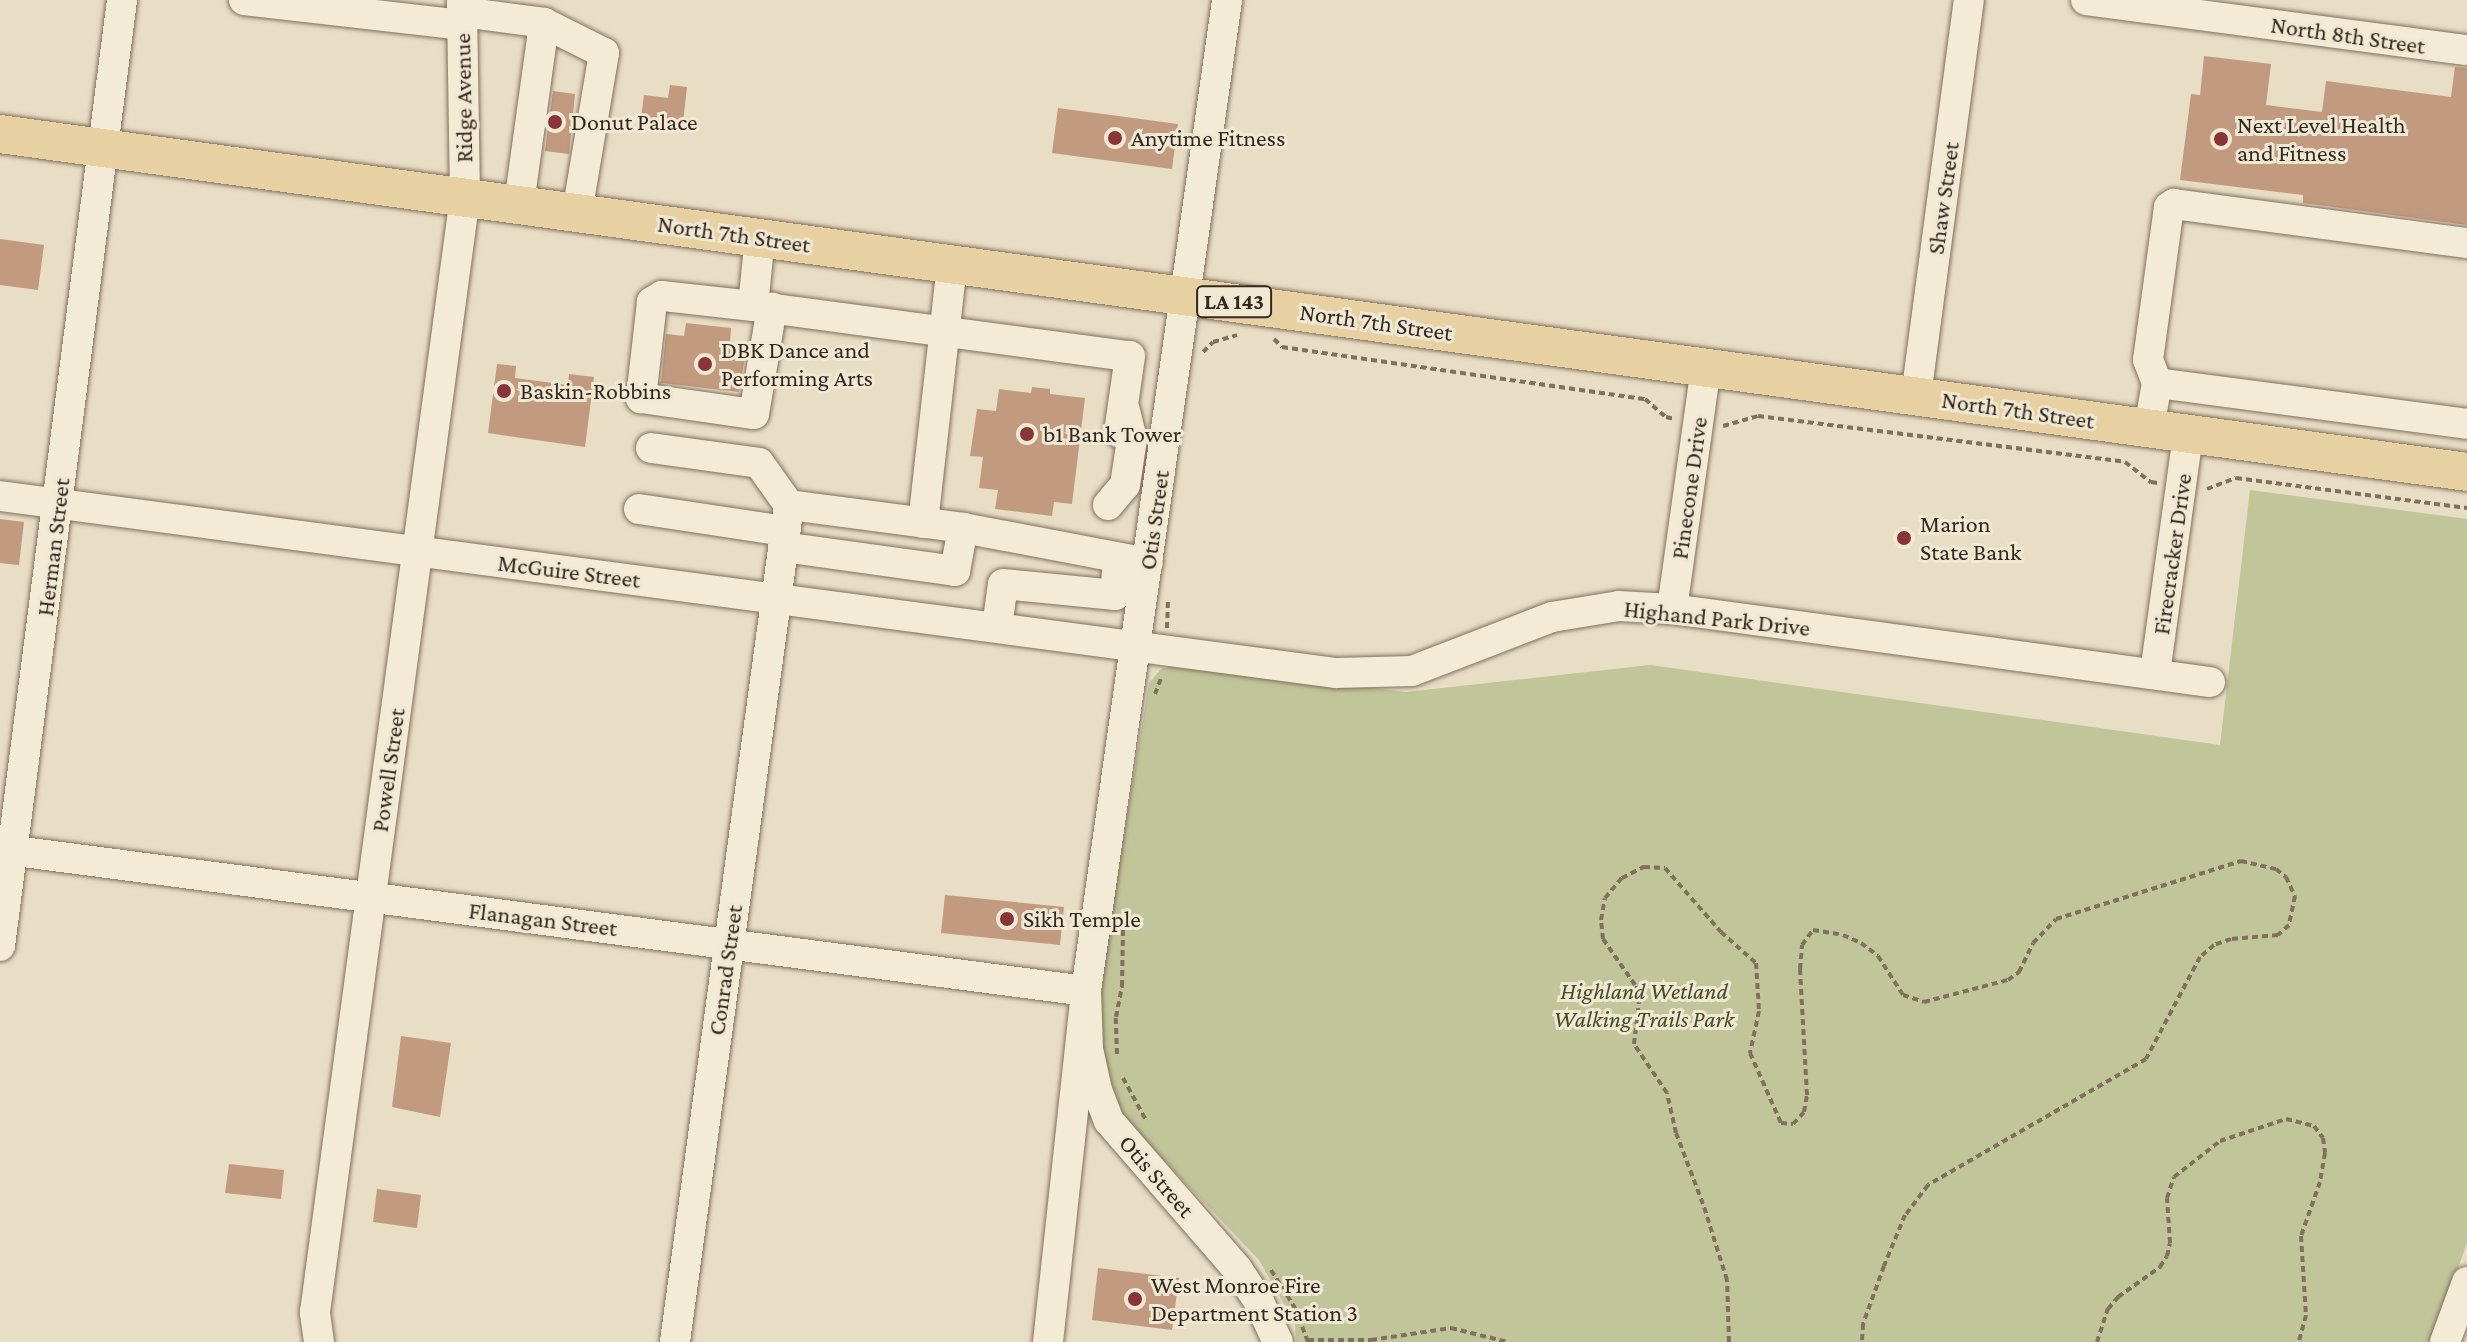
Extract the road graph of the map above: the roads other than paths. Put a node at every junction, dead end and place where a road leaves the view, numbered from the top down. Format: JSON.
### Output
{"nodes":[{"id":1,"x":122,"y":0,"type":"edge"},
{"id":2,"x":244,"y":0,"type":"edge"},
{"id":3,"x":1227,"y":0,"type":"edge"},
{"id":4,"x":1969,"y":0,"type":"edge"},
{"id":5,"x":2086,"y":0,"type":"edge"},
{"id":6,"x":398,"y":9,"type":"edge"},
{"id":7,"x":462,"y":12,"type":"edge"},
{"id":8,"x":544,"y":23,"type":"junction"},
{"id":9,"x":2467,"y":50,"type":"edge"},
{"id":10,"x":0,"y":134,"type":"edge"},
{"id":11,"x":104,"y":147,"type":"junction"},
{"id":12,"x":465,"y":197,"type":"junction"},
{"id":13,"x":519,"y":204,"type":"junction"},
{"id":14,"x":577,"y":213,"type":"junction"},
{"id":15,"x":760,"y":237,"type":"junction"},
{"id":16,"x":2467,"y":243,"type":"edge"},
{"id":17,"x":952,"y":264,"type":"junction"},
{"id":18,"x":1187,"y":296,"type":"junction"},
{"id":19,"x":762,"y":307,"type":"junction"},
{"id":20,"x":945,"y":331,"type":"junction"},
{"id":21,"x":1706,"y":367,"type":"junction"},
{"id":22,"x":2157,"y":383,"type":"junction"},
{"id":23,"x":1171,"y":391,"type":"junction"},
{"id":24,"x":1916,"y":396,"type":"junction"},
{"id":25,"x":2363,"y":410,"type":"junction"},
{"id":26,"x":1121,"y":420,"type":"junction"},
{"id":27,"x":2467,"y":424,"type":"edge"},
{"id":28,"x":2149,"y":428,"type":"junction"},
{"id":29,"x":2188,"y":434,"type":"junction"},
{"id":30,"x":651,"y":448,"type":"dead end"},
{"id":31,"x":2357,"y":457,"type":"junction"},
{"id":32,"x":2467,"y":472,"type":"edge"},
{"id":33,"x":0,"y":496,"type":"edge"},
{"id":34,"x":58,"y":504,"type":"junction"},
{"id":35,"x":1108,"y":505,"type":"junction"},
{"id":36,"x":639,"y":509,"type":"dead end"},
{"id":37,"x":923,"y":523,"type":"junction"},
{"id":38,"x":786,"y":528,"type":"junction"},
{"id":39,"x":963,"y":528,"type":"junction"},
{"id":40,"x":417,"y":551,"type":"junction"},
{"id":41,"x":1109,"y":557,"type":"junction"},
{"id":42,"x":1148,"y":563,"type":"junction"},
{"id":43,"x":775,"y":598,"type":"junction"},
{"id":44,"x":1672,"y":609,"type":"junction"},
{"id":45,"x":997,"y":627,"type":"junction"},
{"id":46,"x":1137,"y":648,"type":"junction"},
{"id":47,"x":2155,"y":673,"type":"junction"},
{"id":48,"x":2210,"y":682,"type":"dead end"},
{"id":49,"x":7,"y":850,"type":"edge"},
{"id":50,"x":371,"y":897,"type":"junction"},
{"id":51,"x":728,"y":944,"type":"junction"},
{"id":52,"x":0,"y":946,"type":"edge"},
{"id":53,"x":1086,"y":991,"type":"junction"},
{"id":54,"x":2467,"y":1282,"type":"edge"},
{"id":55,"x":319,"y":1342,"type":"edge"},
{"id":56,"x":675,"y":1342,"type":"edge"},
{"id":57,"x":1048,"y":1342,"type":"edge"},
{"id":58,"x":1278,"y":1342,"type":"edge"},
{"id":59,"x":2445,"y":1342,"type":"edge"}],
"edges":[{"from":1,"to":11,"type":"street","name":"Herman Street"},
{"from":2,"to":6,"type":"street"},
{"from":3,"to":18,"type":"street","name":"Otis Street"},
{"from":4,"to":24,"type":"street","name":"Shaw Street"},
{"from":5,"to":9,"type":"street","name":"North 8th Street"},
{"from":6,"to":7,"type":"street"},
{"from":7,"to":8,"type":"street"},
{"from":7,"to":12,"type":"street","name":"Ridge Avenue"},
{"from":8,"to":13,"type":"street"},
{"from":8,"to":14,"type":"street"},
{"from":10,"to":11,"type":"main road","name":"North 7th Street","number":"LA 143"},
{"from":11,"to":12,"type":"main road","name":"North 7th Street","number":"LA 143"},
{"from":11,"to":34,"type":"street","name":"Herman Street"},
{"from":12,"to":13,"type":"main road","name":"North 7th Street","number":"LA 143"},
{"from":12,"to":40,"type":"street","name":"Powell Street"},
{"from":13,"to":14,"type":"main road","name":"North 7th Street","number":"LA 143"},
{"from":14,"to":15,"type":"main road","name":"North 7th Street","number":"LA 143"},
{"from":15,"to":17,"type":"main road","name":"North 7th Street","number":"LA 143"},
{"from":15,"to":19,"type":"street"},
{"from":16,"to":22,"type":"street"},
{"from":17,"to":18,"type":"main road","name":"North 7th Street","number":"LA 143"},
{"from":17,"to":20,"type":"street"},
{"from":18,"to":21,"type":"main road","name":"North 7th Street","number":"LA 143"},
{"from":18,"to":23,"type":"street","name":"Otis Street"},
{"from":19,"to":19,"type":"street"},
{"from":19,"to":20,"type":"street"},
{"from":20,"to":26,"type":"street"},
{"from":20,"to":37,"type":"street"},
{"from":21,"to":24,"type":"main road","name":"North 7th Street","number":"LA 143"},
{"from":21,"to":44,"type":"street","name":"Pinecone Drive"},
{"from":22,"to":25,"type":"street"},
{"from":22,"to":28,"type":"street"},
{"from":23,"to":26,"type":"street"},
{"from":23,"to":42,"type":"street","name":"Otis Street"},
{"from":24,"to":28,"type":"main road","name":"North 7th Street","number":"LA 143"},
{"from":25,"to":27,"type":"street"},
{"from":25,"to":31,"type":"street"},
{"from":26,"to":35,"type":"street"},
{"from":26,"to":35,"type":"street"},
{"from":28,"to":29,"type":"main road","name":"North 7th Street","number":"LA 143"},
{"from":29,"to":31,"type":"main road","name":"North 7th Street","number":"LA 143"},
{"from":29,"to":47,"type":"street","name":"Firecracker Drive"},
{"from":30,"to":38,"type":"street"},
{"from":31,"to":32,"type":"main road","name":"North 7th Street","number":"LA 143"},
{"from":33,"to":34,"type":"street","name":"McGuire Street"},
{"from":34,"to":40,"type":"street","name":"McGuire Street"},
{"from":34,"to":49,"type":"street","name":"Herman Street"},
{"from":35,"to":41,"type":"street"},
{"from":36,"to":38,"type":"street"},
{"from":37,"to":38,"type":"street"},
{"from":37,"to":39,"type":"street"},
{"from":38,"to":39,"type":"street"},
{"from":38,"to":43,"type":"street","name":"Conrad Street"},
{"from":39,"to":41,"type":"street"},
{"from":40,"to":43,"type":"street","name":"McGuire Street"},
{"from":40,"to":50,"type":"street","name":"Powell Street"},
{"from":41,"to":42,"type":"street"},
{"from":41,"to":45,"type":"street"},
{"from":42,"to":46,"type":"street","name":"Otis Street"},
{"from":43,"to":45,"type":"street","name":"McGuire Street"},
{"from":43,"to":51,"type":"street","name":"Conrad Street"},
{"from":44,"to":46,"type":"street","name":"Highand Park Drive"},
{"from":44,"to":47,"type":"street","name":"Highand Park Drive"},
{"from":45,"to":46,"type":"street","name":"McGuire Street"},
{"from":46,"to":53,"type":"street","name":"Otis Street"},
{"from":47,"to":48,"type":"street","name":"Highand Park Drive"},
{"from":49,"to":50,"type":"street","name":"Flanagan Street"},
{"from":49,"to":52,"type":"street","name":"Herman Street"},
{"from":50,"to":51,"type":"street","name":"Flanagan Street"},
{"from":50,"to":55,"type":"street","name":"Powell Street"},
{"from":51,"to":53,"type":"street","name":"Flanagan Street"},
{"from":51,"to":56,"type":"street","name":"Conrad Street"},
{"from":53,"to":57,"type":"street","name":"Otis Street"},
{"from":53,"to":58,"type":"street","name":"Otis Street"},
{"from":54,"to":59,"type":"street"}]}
